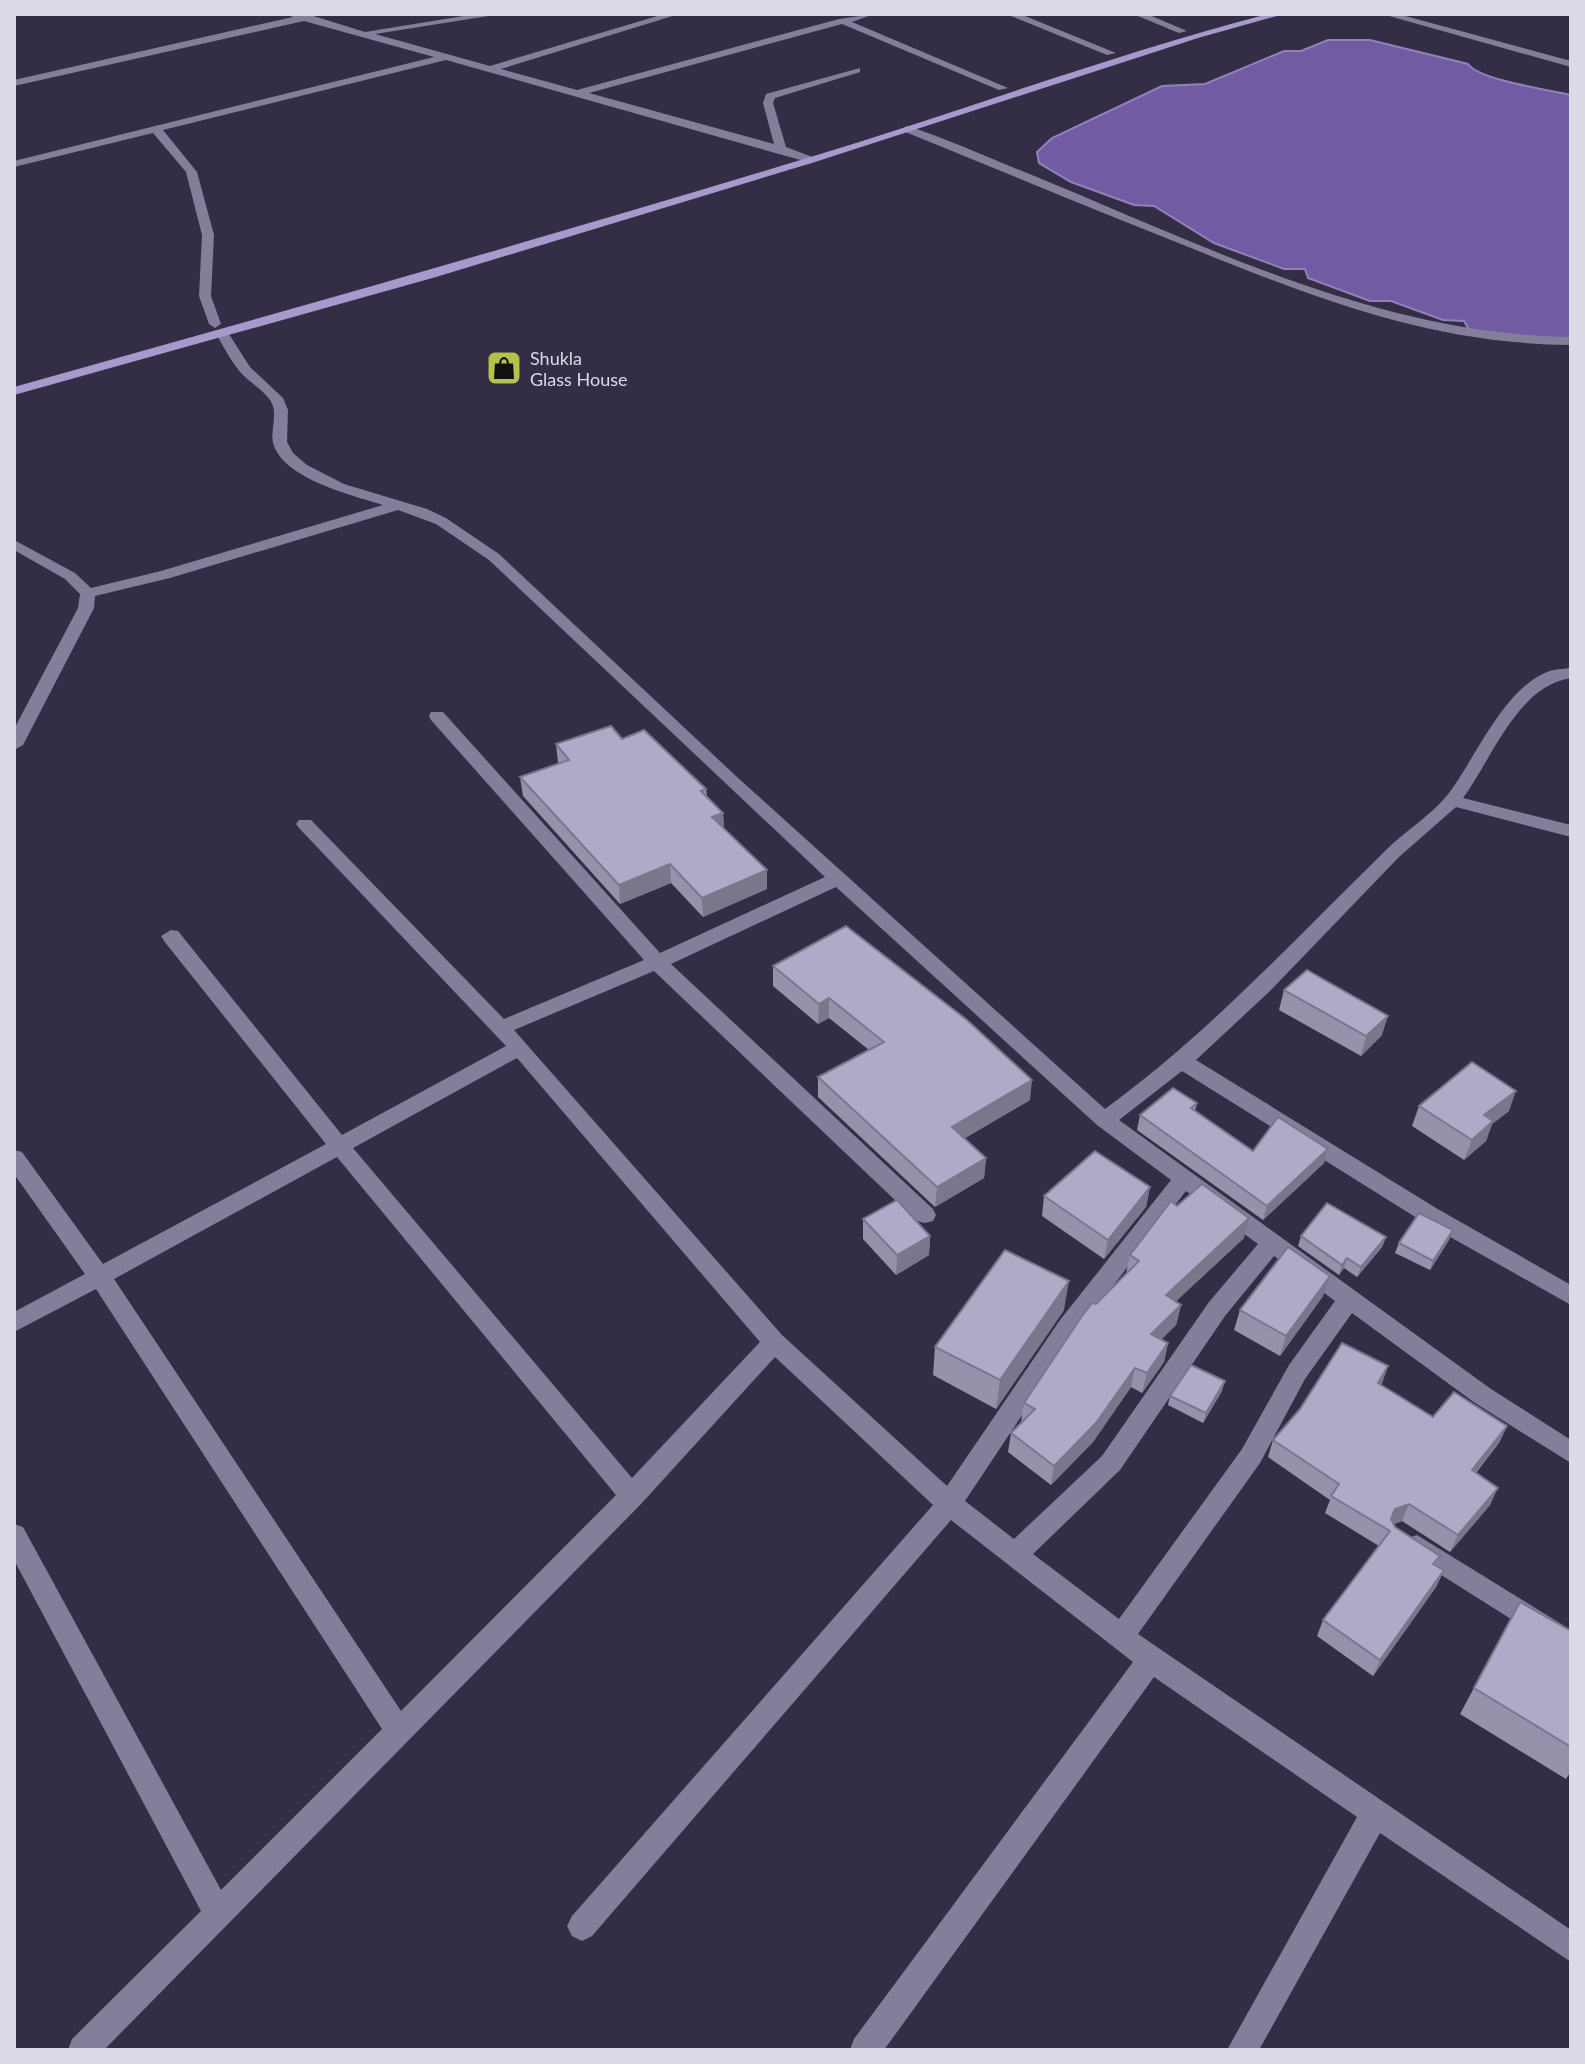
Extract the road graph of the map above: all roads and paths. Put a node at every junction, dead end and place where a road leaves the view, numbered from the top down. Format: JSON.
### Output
{"nodes":[{"id":1,"x":291,"y":14,"type":"edge"},
{"id":2,"x":496,"y":14,"type":"edge"},
{"id":3,"x":674,"y":14,"type":"edge"},
{"id":4,"x":869,"y":14,"type":"edge"},
{"id":5,"x":1011,"y":14,"type":"edge"},
{"id":6,"x":1138,"y":14,"type":"edge"},
{"id":7,"x":1241,"y":14,"type":"edge"},
{"id":8,"x":1279,"y":14,"type":"edge"},
{"id":9,"x":1387,"y":14,"type":"edge"},
{"id":10,"x":309,"y":16,"type":"edge"},
{"id":11,"x":842,"y":21,"type":"junction"},
{"id":12,"x":1182,"y":31,"type":"junction"},
{"id":13,"x":360,"y":34,"type":"junction"},
{"id":14,"x":1111,"y":53,"type":"junction"},
{"id":15,"x":445,"y":57,"type":"junction"},
{"id":16,"x":1571,"y":64,"type":"edge"},
{"id":17,"x":489,"y":69,"type":"junction"},
{"id":18,"x":856,"y":70,"type":"dead end"},
{"id":19,"x":14,"y":83,"type":"edge"},
{"id":20,"x":1003,"y":88,"type":"junction"},
{"id":21,"x":576,"y":93,"type":"junction"},
{"id":22,"x":907,"y":129,"type":"junction"},
{"id":23,"x":157,"y":130,"type":"junction"},
{"id":24,"x":781,"y":149,"type":"junction"},
{"id":25,"x":794,"y":154,"type":"junction"},
{"id":26,"x":811,"y":160,"type":"junction"},
{"id":27,"x":14,"y":164,"type":"edge"},
{"id":28,"x":219,"y":329,"type":"junction"},
{"id":29,"x":1571,"y":341,"type":"edge"},
{"id":30,"x":14,"y":379,"type":"edge"},
{"id":31,"x":14,"y":391,"type":"edge"},
{"id":32,"x":398,"y":505,"type":"junction"},
{"id":33,"x":14,"y":544,"type":"edge"},
{"id":34,"x":88,"y":593,"type":"junction"},
{"id":35,"x":1571,"y":673,"type":"edge"},
{"id":36,"x":437,"y":716,"type":"dead end"},
{"id":37,"x":14,"y":745,"type":"edge"},
{"id":38,"x":1452,"y":801,"type":"junction"},
{"id":39,"x":305,"y":824,"type":"dead end"},
{"id":40,"x":1571,"y":831,"type":"edge"},
{"id":41,"x":839,"y":878,"type":"junction"},
{"id":42,"x":171,"y":936,"type":"dead end"},
{"id":43,"x":657,"y":962,"type":"junction"},
{"id":44,"x":500,"y":1028,"type":"junction"},
{"id":45,"x":520,"y":1048,"type":"junction"},
{"id":46,"x":1182,"y":1061,"type":"junction"},
{"id":47,"x":1104,"y":1120,"type":"junction"},
{"id":48,"x":340,"y":1147,"type":"junction"},
{"id":49,"x":14,"y":1158,"type":"edge"},
{"id":50,"x":1184,"y":1179,"type":"junction"},
{"id":51,"x":925,"y":1215,"type":"dead end"},
{"id":52,"x":1272,"y":1243,"type":"junction"},
{"id":53,"x":100,"y":1277,"type":"junction"},
{"id":54,"x":1571,"y":1296,"type":"edge"},
{"id":55,"x":1349,"y":1299,"type":"junction"},
{"id":56,"x":14,"y":1323,"type":"edge"},
{"id":57,"x":774,"y":1342,"type":"junction"},
{"id":58,"x":1571,"y":1453,"type":"edge"},
{"id":59,"x":632,"y":1496,"type":"junction"},
{"id":60,"x":949,"y":1504,"type":"junction"},
{"id":61,"x":14,"y":1535,"type":"edge"},
{"id":62,"x":1400,"y":1535,"type":"edge"},
{"id":63,"x":1015,"y":1555,"type":"junction"},
{"id":64,"x":1122,"y":1636,"type":"junction"},
{"id":65,"x":1571,"y":1645,"type":"edge"},
{"id":66,"x":1151,"y":1660,"type":"junction"},
{"id":67,"x":398,"y":1730,"type":"junction"},
{"id":68,"x":1376,"y":1812,"type":"junction"},
{"id":69,"x":218,"y":1914,"type":"junction"},
{"id":70,"x":582,"y":1926,"type":"dead end"},
{"id":71,"x":1571,"y":1947,"type":"edge"},
{"id":72,"x":83,"y":2050,"type":"edge"},
{"id":73,"x":865,"y":2050,"type":"edge"},
{"id":74,"x":1242,"y":2050,"type":"edge"}],
"edges":[{"from":1,"to":10,"type":"street"},
{"from":2,"to":13,"type":"street"},
{"from":3,"to":17,"type":"street"},
{"from":4,"to":11,"type":"street"},
{"from":5,"to":14,"type":"street"},
{"from":6,"to":12,"type":"street"},
{"from":7,"to":12,"type":"main road"},
{"from":8,"to":22,"type":"main road"},
{"from":9,"to":16,"type":"street"},
{"from":10,"to":13,"type":"street"},
{"from":10,"to":19,"type":"street"},
{"from":11,"to":20,"type":"street"},
{"from":11,"to":21,"type":"street"},
{"from":12,"to":14,"type":"main road"},
{"from":13,"to":15,"type":"street"},
{"from":14,"to":20,"type":"main road"},
{"from":15,"to":17,"type":"street"},
{"from":15,"to":23,"type":"street"},
{"from":17,"to":21,"type":"street"},
{"from":18,"to":24,"type":"street"},
{"from":20,"to":25,"type":"main road"},
{"from":21,"to":24,"type":"street"},
{"from":22,"to":26,"type":"main road"},
{"from":22,"to":29,"type":"street"},
{"from":23,"to":27,"type":"street"},
{"from":23,"to":28,"type":"street"},
{"from":24,"to":25,"type":"street"},
{"from":25,"to":26,"type":"street"},
{"from":25,"to":28,"type":"main road"},
{"from":26,"to":28,"type":"main road"},
{"from":28,"to":30,"type":"main road"},
{"from":28,"to":31,"type":"main road"},
{"from":28,"to":32,"type":"street"},
{"from":32,"to":34,"type":"street"},
{"from":32,"to":41,"type":"street"},
{"from":33,"to":34,"type":"street"},
{"from":34,"to":37,"type":"street"},
{"from":35,"to":38,"type":"street"},
{"from":36,"to":43,"type":"street"},
{"from":38,"to":40,"type":"street"},
{"from":38,"to":46,"type":"street"},
{"from":39,"to":44,"type":"street"},
{"from":41,"to":43,"type":"street"},
{"from":41,"to":47,"type":"street"},
{"from":42,"to":48,"type":"street"},
{"from":43,"to":44,"type":"street"},
{"from":43,"to":51,"type":"street"},
{"from":44,"to":45,"type":"street"},
{"from":45,"to":48,"type":"street"},
{"from":45,"to":57,"type":"street"},
{"from":46,"to":47,"type":"street"},
{"from":46,"to":54,"type":"street"},
{"from":47,"to":50,"type":"street"},
{"from":48,"to":53,"type":"street"},
{"from":48,"to":59,"type":"street"},
{"from":49,"to":53,"type":"street"},
{"from":50,"to":52,"type":"street"},
{"from":50,"to":60,"type":"street"},
{"from":52,"to":55,"type":"street"},
{"from":52,"to":63,"type":"street"},
{"from":53,"to":56,"type":"street"},
{"from":53,"to":67,"type":"street"},
{"from":55,"to":58,"type":"street"},
{"from":55,"to":64,"type":"street"},
{"from":57,"to":59,"type":"street"},
{"from":57,"to":60,"type":"street"},
{"from":59,"to":67,"type":"street"},
{"from":60,"to":63,"type":"street"},
{"from":60,"to":70,"type":"street"},
{"from":61,"to":69,"type":"street"},
{"from":62,"to":65,"type":"street"},
{"from":63,"to":64,"type":"street"},
{"from":64,"to":66,"type":"street"},
{"from":66,"to":68,"type":"street"},
{"from":66,"to":73,"type":"street"},
{"from":67,"to":69,"type":"street"},
{"from":68,"to":71,"type":"street"},
{"from":68,"to":74,"type":"street"},
{"from":69,"to":72,"type":"street"}]}
